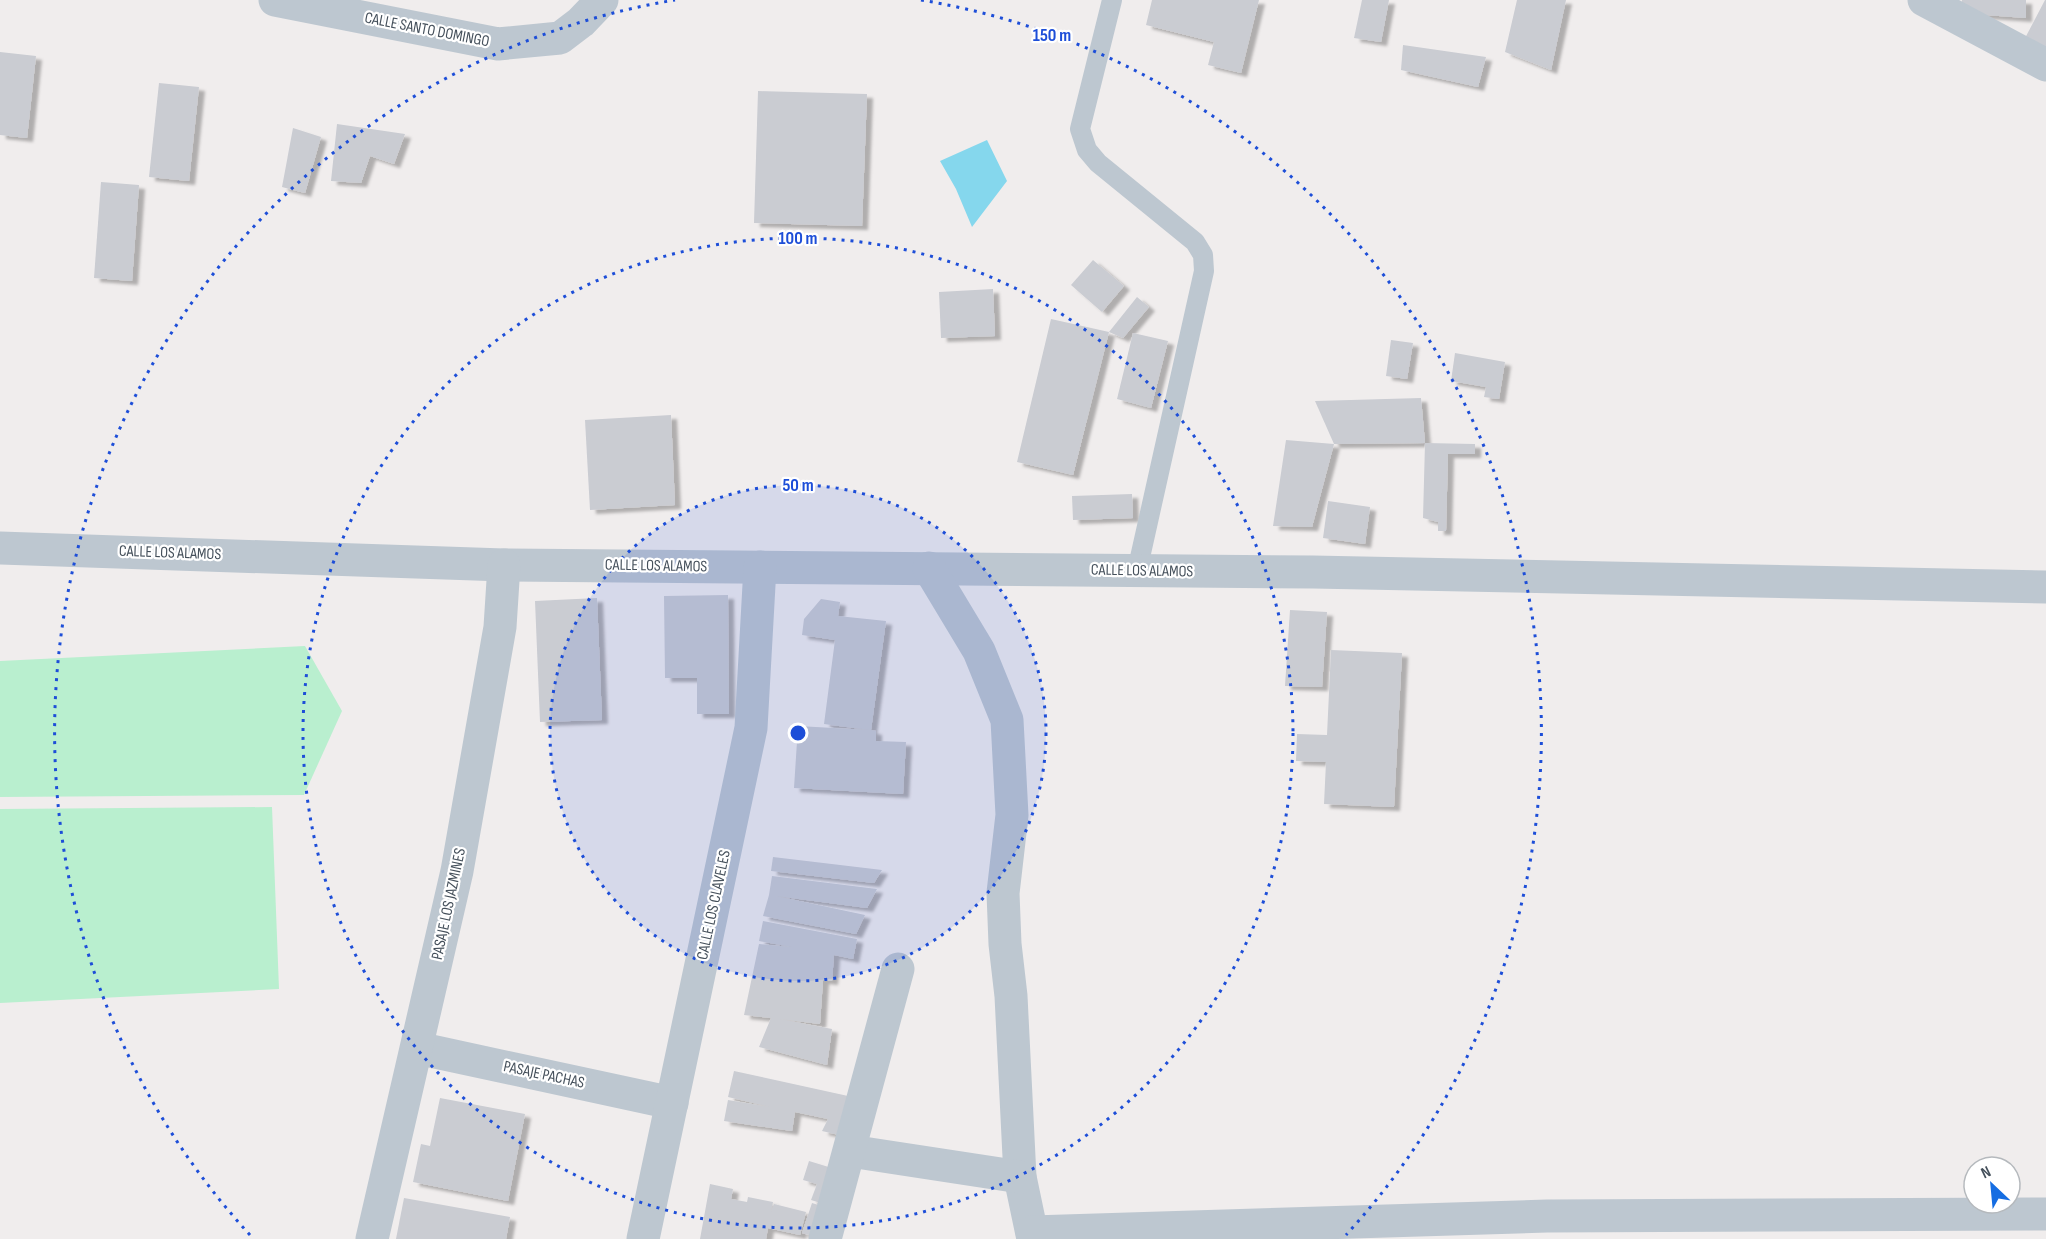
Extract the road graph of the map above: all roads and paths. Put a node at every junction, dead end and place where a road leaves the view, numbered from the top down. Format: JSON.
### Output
{"nodes":[{"id":1,"x":275,"y":0,"type":"edge"},
{"id":2,"x":602,"y":0,"type":"edge"},
{"id":3,"x":1112,"y":0,"type":"edge"},
{"id":4,"x":1924,"y":0,"type":"edge"},
{"id":5,"x":2046,"y":65,"type":"edge"},
{"id":6,"x":0,"y":548,"type":"edge"},
{"id":7,"x":504,"y":565,"type":"junction"},
{"id":8,"x":760,"y":567,"type":"junction"},
{"id":9,"x":929,"y":568,"type":"junction"},
{"id":10,"x":1137,"y":571,"type":"junction"},
{"id":11,"x":2046,"y":587,"type":"edge"},
{"id":12,"x":898,"y":969,"type":"dead end"},
{"id":13,"x":417,"y":1048,"type":"junction"},
{"id":14,"x":672,"y":1103,"type":"junction"},
{"id":15,"x":850,"y":1151,"type":"junction"},
{"id":16,"x":1020,"y":1177,"type":"junction"},
{"id":17,"x":2046,"y":1214,"type":"edge"},
{"id":18,"x":1547,"y":1228,"type":"edge"},
{"id":19,"x":1033,"y":1235,"type":"edge"},
{"id":20,"x":372,"y":1239,"type":"edge"},
{"id":21,"x":643,"y":1239,"type":"edge"},
{"id":22,"x":825,"y":1239,"type":"edge"}],
"edges":[{"from":1,"to":2,"type":"street","name":"CALLE SANTO DOMINGO"},
{"from":3,"to":10,"type":"lane"},
{"from":4,"to":5,"type":"street"},
{"from":6,"to":7,"type":"street","name":"CALLE LOS ALAMOS"},
{"from":7,"to":8,"type":"street","name":"CALLE LOS ALAMOS"},
{"from":7,"to":13,"type":"street","name":"PASAJE LOS JAZMINES"},
{"from":8,"to":9,"type":"street","name":"CALLE LOS ALAMOS"},
{"from":8,"to":14,"type":"street","name":"CALLE LOS CLAVELES"},
{"from":9,"to":10,"type":"street","name":"CALLE LOS ALAMOS"},
{"from":9,"to":16,"type":"street"},
{"from":10,"to":11,"type":"street","name":"CALLE LOS ALAMOS"},
{"from":12,"to":15,"type":"street"},
{"from":13,"to":14,"type":"street","name":"PASAJE PACHAS"},
{"from":13,"to":20,"type":"street","name":"PASAJE LOS JAZMINES"},
{"from":14,"to":21,"type":"street","name":"CALLE LOS CLAVELES"},
{"from":15,"to":16,"type":"street"},
{"from":15,"to":22,"type":"street"},
{"from":16,"to":19,"type":"street"},
{"from":17,"to":18,"type":"street"},
{"from":18,"to":19,"type":"street"}]}
